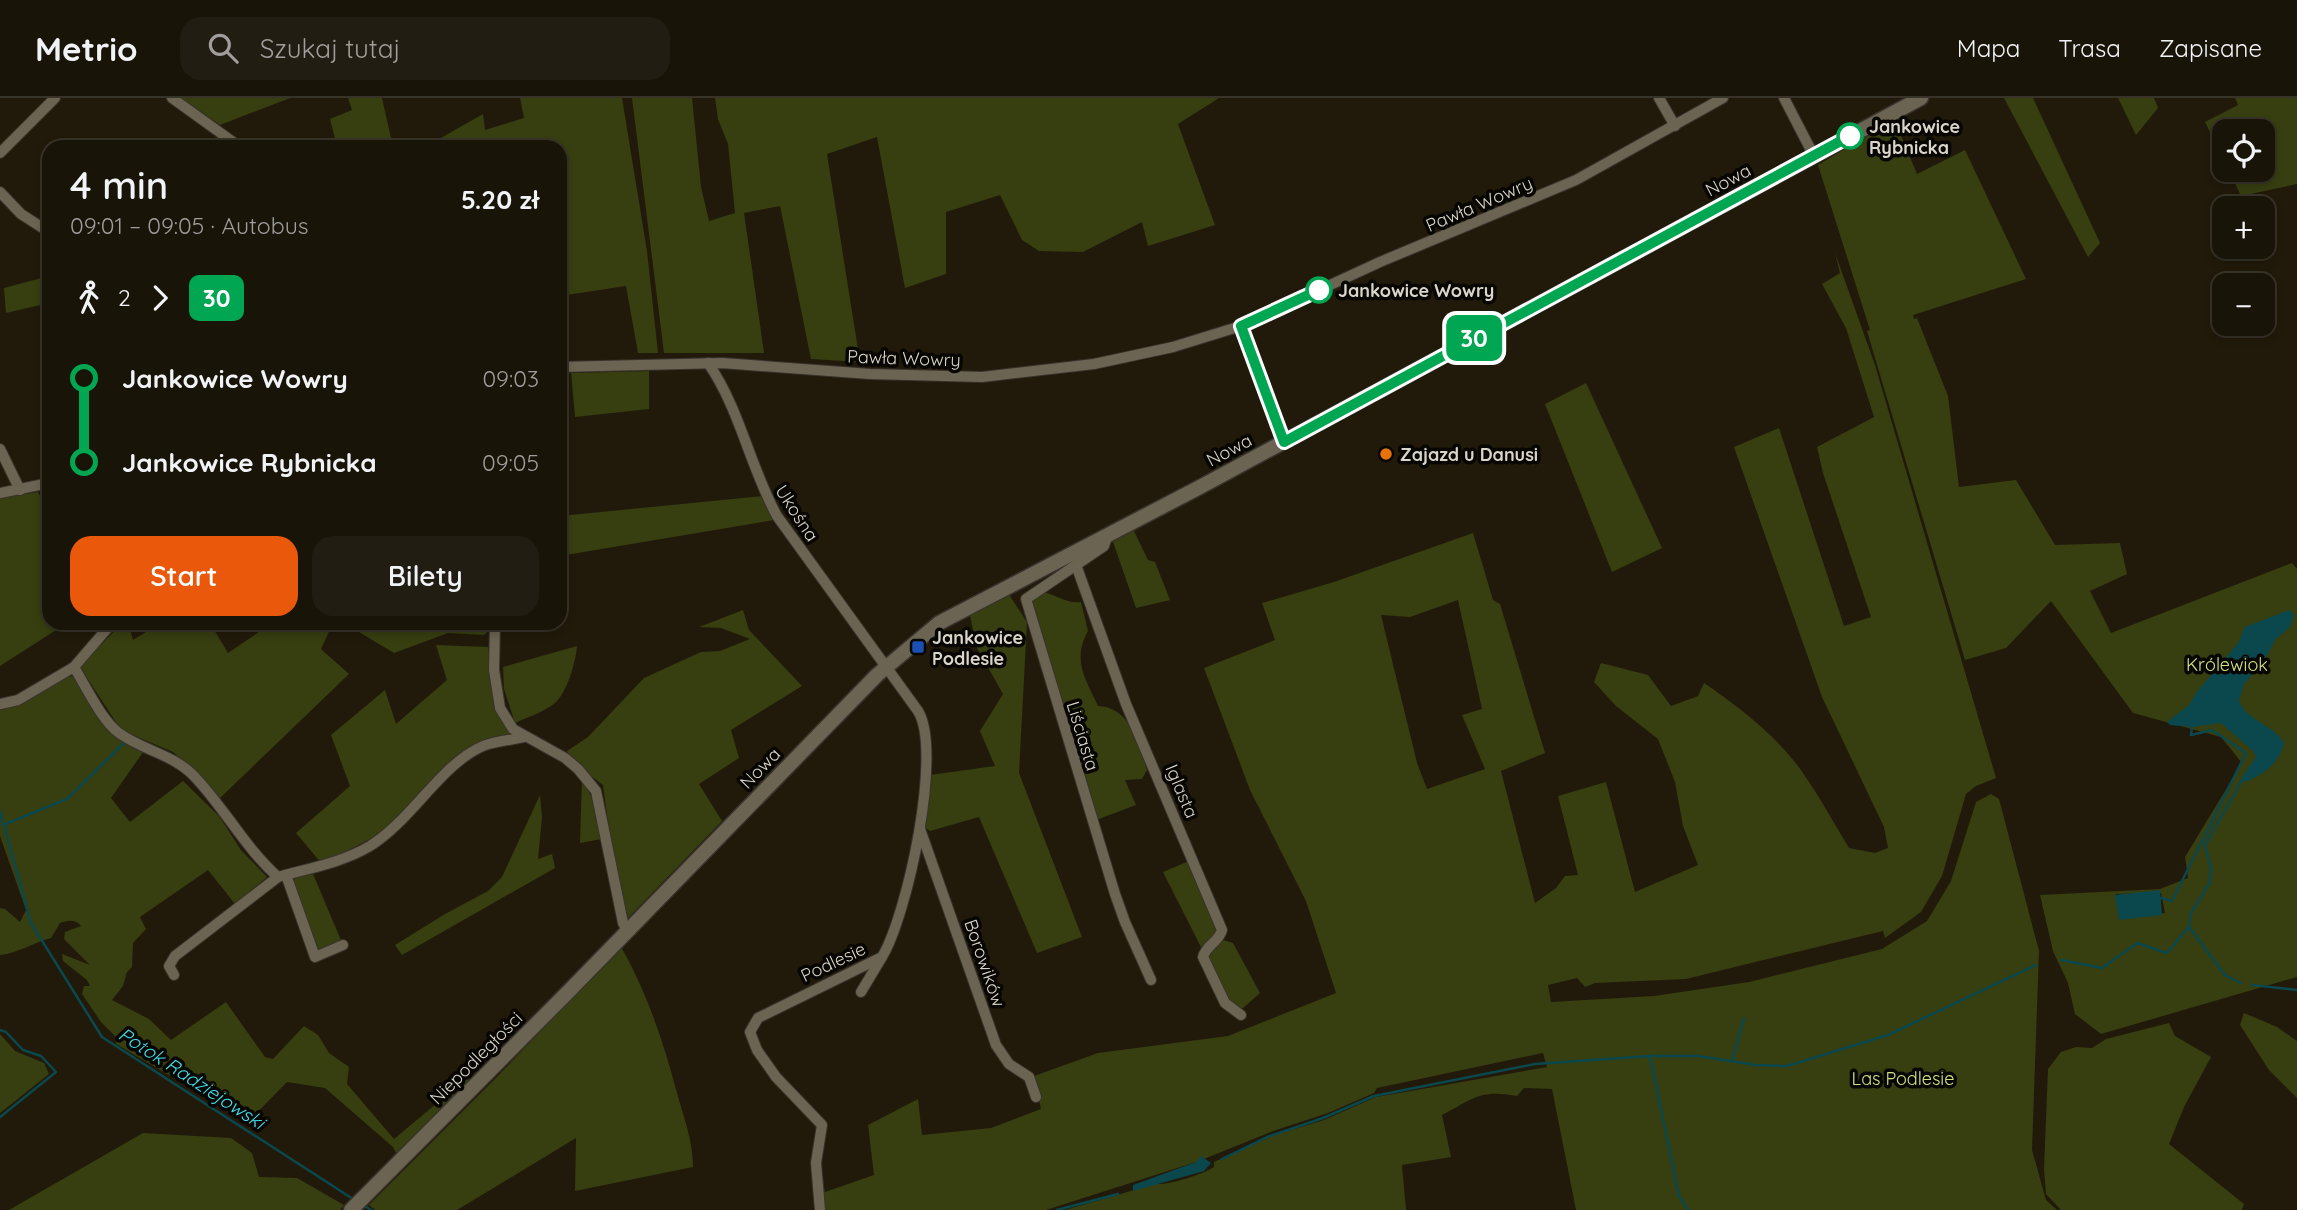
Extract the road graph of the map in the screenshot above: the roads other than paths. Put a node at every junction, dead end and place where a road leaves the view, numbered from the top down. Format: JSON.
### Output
{"nodes":[{"id":1,"x":55,"y":98,"type":"edge"},
{"id":2,"x":172,"y":98,"type":"edge"},
{"id":3,"x":1659,"y":98,"type":"edge"},
{"id":4,"x":1723,"y":98,"type":"edge"},
{"id":5,"x":1784,"y":98,"type":"edge"},
{"id":6,"x":1921,"y":98,"type":"edge"},
{"id":7,"x":1675,"y":126,"type":"junction"},
{"id":8,"x":230,"y":140,"type":"edge"},
{"id":9,"x":0,"y":153,"type":"edge"},
{"id":10,"x":1814,"y":156,"type":"junction"},
{"id":11,"x":0,"y":192,"type":"edge"},
{"id":12,"x":42,"y":228,"type":"edge"},
{"id":13,"x":1241,"y":326,"type":"junction"},
{"id":14,"x":708,"y":363,"type":"junction"},
{"id":15,"x":567,"y":367,"type":"edge"},
{"id":16,"x":1284,"y":442,"type":"junction"},
{"id":17,"x":0,"y":449,"type":"edge"},
{"id":18,"x":42,"y":485,"type":"edge"},
{"id":19,"x":20,"y":490,"type":"junction"},
{"id":20,"x":0,"y":493,"type":"edge"},
{"id":21,"x":1108,"y":534,"type":"junction"},
{"id":22,"x":1076,"y":565,"type":"junction"},
{"id":23,"x":107,"y":630,"type":"edge"},
{"id":24,"x":495,"y":630,"type":"edge"},
{"id":25,"x":886,"y":666,"type":"junction"},
{"id":26,"x":74,"y":667,"type":"junction"},
{"id":27,"x":0,"y":704,"type":"edge"},
{"id":28,"x":525,"y":737,"type":"junction"},
{"id":29,"x":919,"y":829,"type":"junction"},
{"id":30,"x":282,"y":876,"type":"junction"},
{"id":31,"x":628,"y":932,"type":"junction"},
{"id":32,"x":343,"y":945,"type":"dead end"},
{"id":33,"x":882,"y":957,"type":"junction"},
{"id":34,"x":174,"y":975,"type":"dead end"},
{"id":35,"x":1152,"y":980,"type":"dead end"},
{"id":36,"x":860,"y":992,"type":"dead end"},
{"id":37,"x":1241,"y":1014,"type":"dead end"},
{"id":38,"x":1036,"y":1097,"type":"dead end"},
{"id":39,"x":351,"y":1210,"type":"edge"},
{"id":40,"x":820,"y":1210,"type":"edge"}],
"edges":[{"from":1,"to":9,"type":"street"},
{"from":2,"to":8,"type":"street"},
{"from":3,"to":7,"type":"street"},
{"from":4,"to":7,"type":"street","name":"Pawła Wowry"},
{"from":5,"to":10,"type":"street"},
{"from":6,"to":10,"type":"street","name":"Nowa"},
{"from":7,"to":13,"type":"street","name":"Pawła Wowry"},
{"from":10,"to":16,"type":"street","name":"Nowa"},
{"from":11,"to":12,"type":"street"},
{"from":13,"to":14,"type":"street","name":"Pawła Wowry"},
{"from":13,"to":16,"type":"street"},
{"from":14,"to":15,"type":"street","name":"Pawła Wowry"},
{"from":14,"to":25,"type":"street","name":"Ukośna"},
{"from":16,"to":21,"type":"street","name":"Nowa"},
{"from":17,"to":19,"type":"street"},
{"from":18,"to":19,"type":"street"},
{"from":19,"to":20,"type":"street"},
{"from":21,"to":22,"type":"street","name":"Liściasta"},
{"from":21,"to":25,"type":"street","name":"Nowa"},
{"from":22,"to":35,"type":"street","name":"Liściasta"},
{"from":22,"to":37,"type":"street","name":"Iglasta"},
{"from":23,"to":26,"type":"street"},
{"from":24,"to":28,"type":"street"},
{"from":25,"to":29,"type":"street","name":"Podlesie"},
{"from":25,"to":31,"type":"street","name":"Nowa"},
{"from":26,"to":27,"type":"street"},
{"from":26,"to":30,"type":"street"},
{"from":28,"to":30,"type":"street"},
{"from":28,"to":31,"type":"street"},
{"from":29,"to":33,"type":"street","name":"Podlesie"},
{"from":29,"to":38,"type":"street","name":"Borowików"},
{"from":30,"to":32,"type":"street"},
{"from":30,"to":34,"type":"street"},
{"from":31,"to":39,"type":"street","name":"Niepodległości"},
{"from":33,"to":36,"type":"street"},
{"from":33,"to":40,"type":"street","name":"Podlesie"}]}
